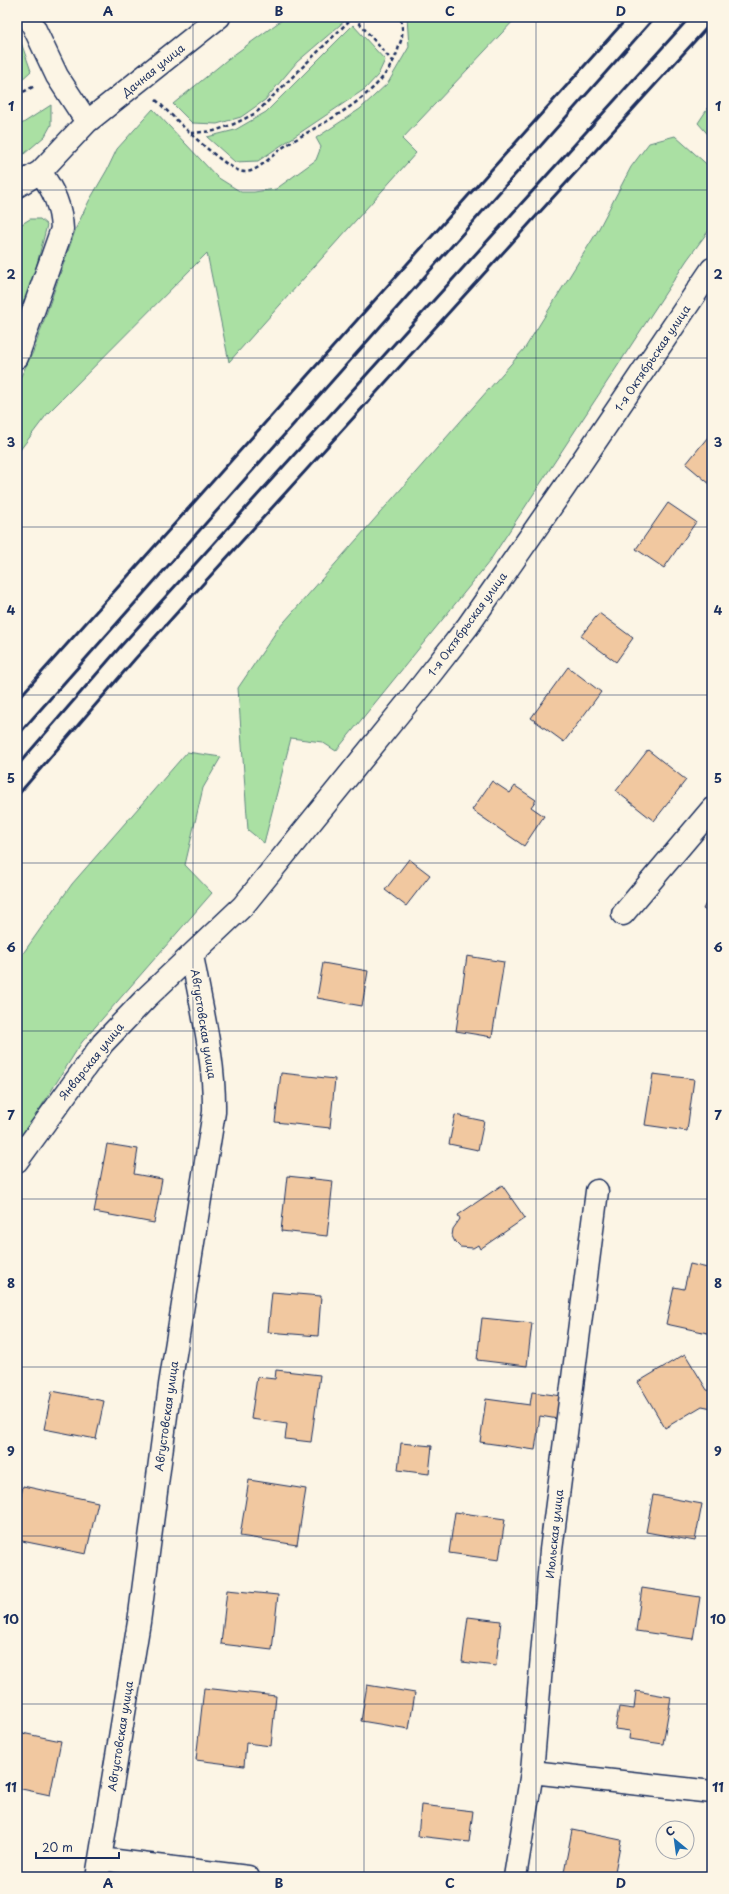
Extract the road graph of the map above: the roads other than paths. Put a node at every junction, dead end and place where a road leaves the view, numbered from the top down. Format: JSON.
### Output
{"nodes":[{"id":1,"x":29,"y":17,"type":"edge"},
{"id":2,"x":219,"y":17,"type":"edge"},
{"id":3,"x":197,"y":24,"type":"edge"},
{"id":4,"x":86,"y":122,"type":"junction"},
{"id":5,"x":40,"y":172,"type":"junction"},
{"id":6,"x":17,"y":187,"type":"edge"},
{"id":7,"x":712,"y":269,"type":"edge"},
{"id":8,"x":17,"y":357,"type":"edge"},
{"id":9,"x":712,"y":808,"type":"edge"},
{"id":10,"x":623,"y":914,"type":"dead end"},
{"id":11,"x":192,"y":955,"type":"junction"},
{"id":12,"x":17,"y":1160,"type":"edge"},
{"id":13,"x":597,"y":1192,"type":"dead end"},
{"id":14,"x":532,"y":1772,"type":"junction"},
{"id":15,"x":712,"y":1792,"type":"edge"},
{"id":16,"x":99,"y":1868,"type":"edge"},
{"id":17,"x":248,"y":1877,"type":"edge"},
{"id":18,"x":515,"y":1877,"type":"edge"}],
"edges":[{"from":1,"to":4,"type":"street"},
{"from":2,"to":3,"type":"street","name":"Дачная улица"},
{"from":3,"to":4,"type":"street","name":"Дачная улица"},
{"from":4,"to":5,"type":"street","name":"Дачная улица"},
{"from":5,"to":6,"type":"street","name":"Дачная улица"},
{"from":5,"to":8,"type":"street"},
{"from":7,"to":11,"type":"street","name":"1-я Октябрьская улица"},
{"from":9,"to":10,"type":"street"},
{"from":11,"to":12,"type":"street","name":"Январская улица"},
{"from":11,"to":16,"type":"street","name":"Августовская улица"},
{"from":13,"to":14,"type":"street","name":"Июльская улица"},
{"from":14,"to":15,"type":"street"},
{"from":14,"to":18,"type":"street","name":"Июльская улица"},
{"from":16,"to":17,"type":"street"}]}
